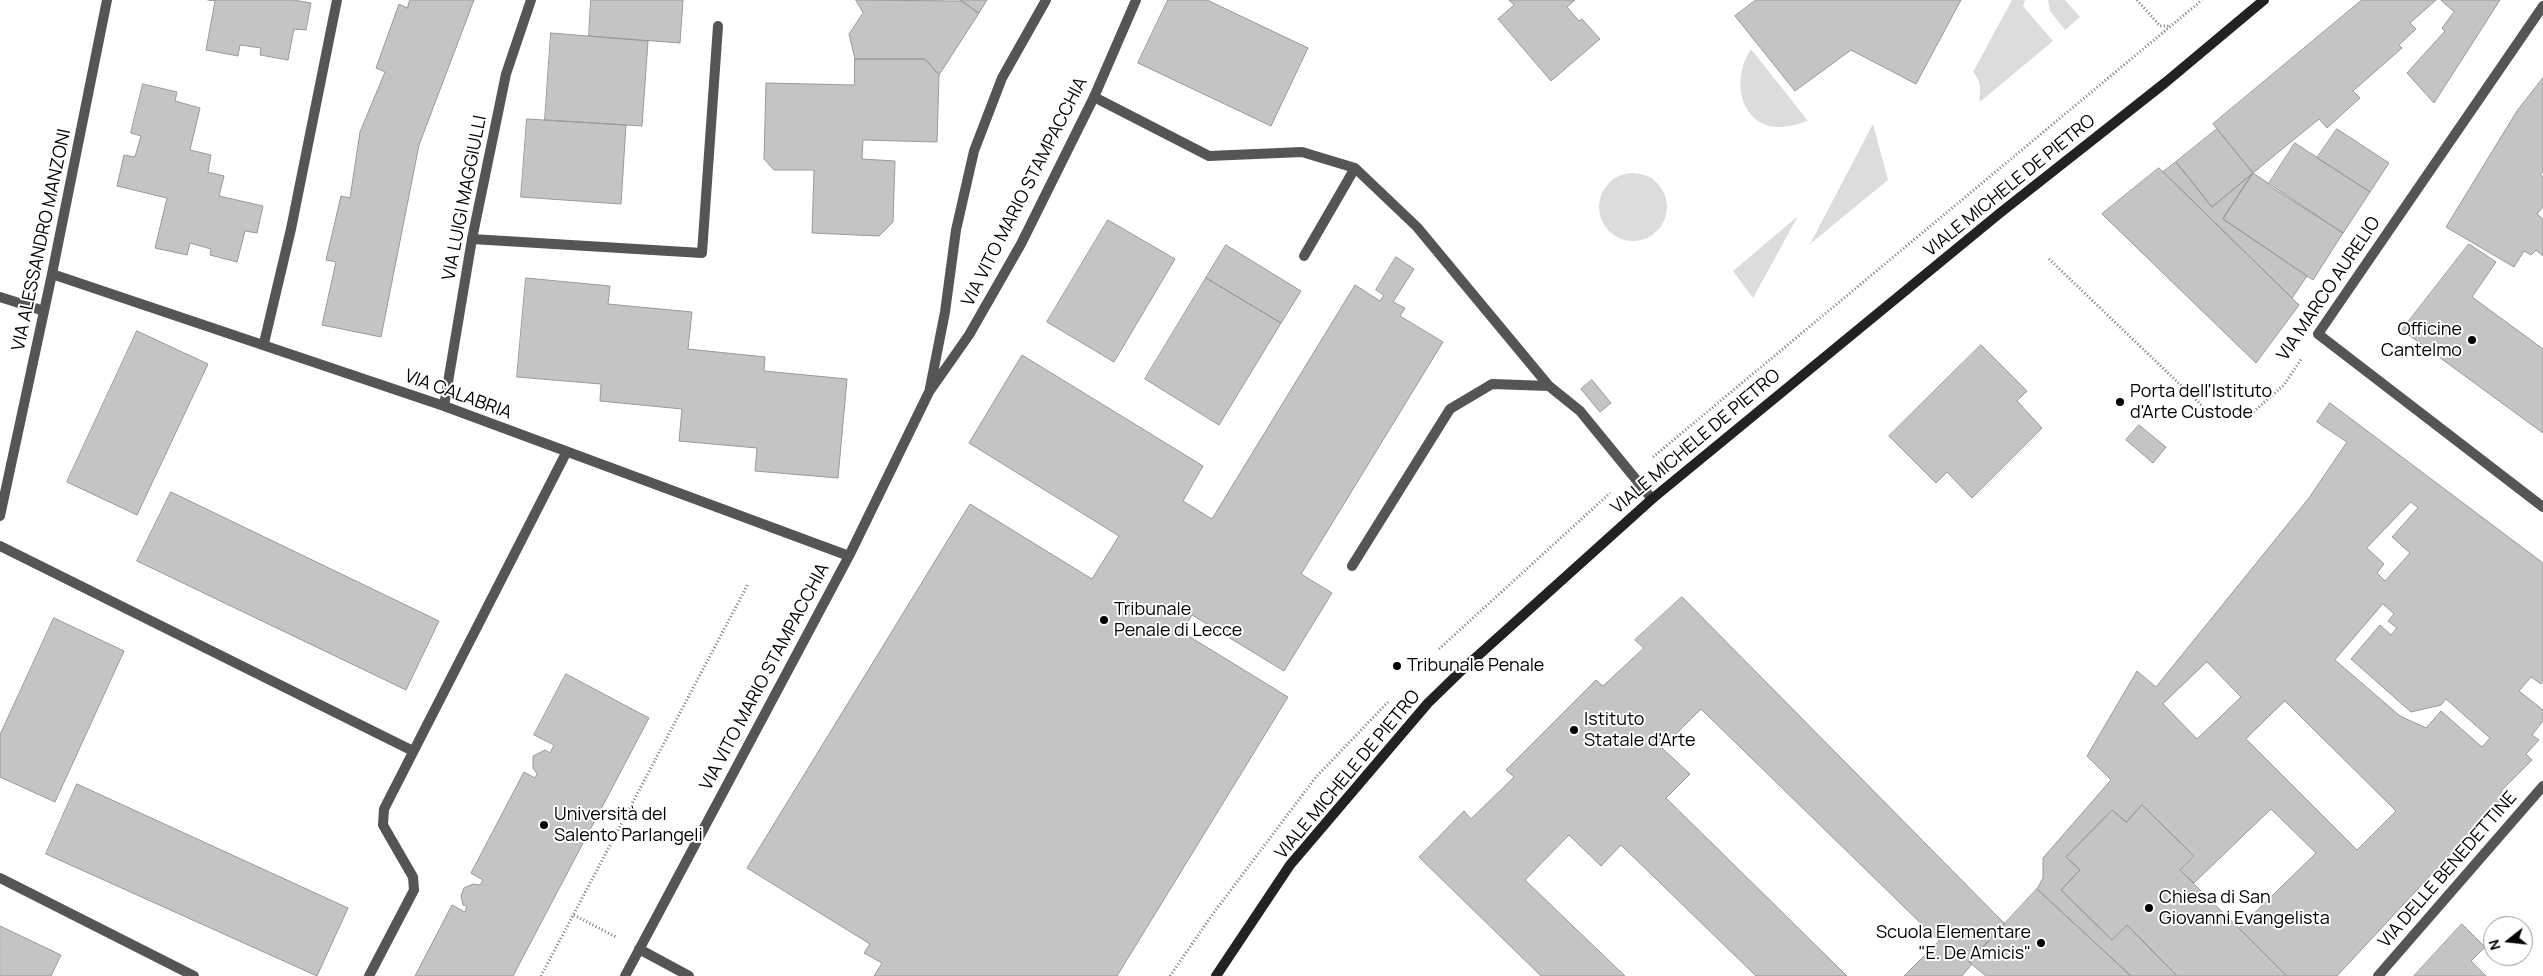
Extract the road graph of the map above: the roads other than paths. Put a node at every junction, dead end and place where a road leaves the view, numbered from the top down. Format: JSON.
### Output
{"nodes":[{"id":1,"x":107,"y":0,"type":"edge"},
{"id":2,"x":337,"y":0,"type":"edge"},
{"id":3,"x":531,"y":0,"type":"edge"},
{"id":4,"x":1046,"y":0,"type":"edge"},
{"id":5,"x":1136,"y":0,"type":"edge"},
{"id":6,"x":2264,"y":0,"type":"edge"},
{"id":7,"x":2543,"y":6,"type":"edge"},
{"id":8,"x":718,"y":26,"type":"dead end"},
{"id":9,"x":1094,"y":97,"type":"junction"},
{"id":10,"x":1355,"y":168,"type":"junction"},
{"id":11,"x":472,"y":239,"type":"junction"},
{"id":12,"x":1304,"y":256,"type":"dead end"},
{"id":13,"x":52,"y":274,"type":"junction"},
{"id":14,"x":0,"y":298,"type":"edge"},
{"id":15,"x":44,"y":311,"type":"junction"},
{"id":16,"x":264,"y":344,"type":"junction"},
{"id":17,"x":1549,"y":386,"type":"junction"},
{"id":18,"x":929,"y":392,"type":"junction"},
{"id":19,"x":444,"y":406,"type":"junction"},
{"id":20,"x":566,"y":453,"type":"junction"},
{"id":21,"x":1652,"y":499,"type":"junction"},
{"id":22,"x":2543,"y":506,"type":"edge"},
{"id":23,"x":0,"y":515,"type":"edge"},
{"id":24,"x":0,"y":546,"type":"edge"},
{"id":25,"x":849,"y":556,"type":"junction"},
{"id":26,"x":1352,"y":566,"type":"dead end"},
{"id":27,"x":413,"y":751,"type":"junction"},
{"id":28,"x":2543,"y":786,"type":"edge"},
{"id":29,"x":0,"y":878,"type":"edge"},
{"id":30,"x":639,"y":948,"type":"junction"},
{"id":31,"x":194,"y":976,"type":"edge"},
{"id":32,"x":369,"y":976,"type":"edge"},
{"id":33,"x":625,"y":976,"type":"edge"},
{"id":34,"x":689,"y":976,"type":"edge"},
{"id":35,"x":1216,"y":976,"type":"edge"},
{"id":36,"x":2378,"y":976,"type":"edge"}],
"edges":[{"from":1,"to":13,"type":"street","name":"VIA ALESSANDRO MANZONI"},
{"from":2,"to":16,"type":"street"},
{"from":3,"to":11,"type":"street","name":"VIA LUIGI MAGGIULLI"},
{"from":4,"to":18,"type":"street","name":"VIA VITO MARIO STAMPACCHIA"},
{"from":5,"to":9,"type":"street","name":"VIA VITO MARIO STAMPACCHIA"},
{"from":6,"to":21,"type":"street","name":"VIALE MICHELE DE PIETRO"},
{"from":7,"to":22,"type":"street","name":"VIA MARCO AURELIO"},
{"from":8,"to":11,"type":"street"},
{"from":9,"to":10,"type":"street"},
{"from":9,"to":18,"type":"street","name":"VIA VITO MARIO STAMPACCHIA"},
{"from":10,"to":12,"type":"street"},
{"from":10,"to":17,"type":"street"},
{"from":11,"to":19,"type":"street","name":"VIA LUIGI MAGGIULLI"},
{"from":13,"to":15,"type":"street","name":"VIA ALESSANDRO MANZONI"},
{"from":13,"to":16,"type":"street","name":"VIA CALABRIA"},
{"from":14,"to":15,"type":"street"},
{"from":15,"to":23,"type":"street","name":"VIA ALESSANDRO MANZONI"},
{"from":16,"to":19,"type":"street","name":"VIA CALABRIA"},
{"from":17,"to":21,"type":"street"},
{"from":17,"to":26,"type":"street"},
{"from":18,"to":25,"type":"street","name":"VIA VITO MARIO STAMPACCHIA"},
{"from":19,"to":20,"type":"street","name":"VIA CALABRIA"},
{"from":20,"to":25,"type":"street","name":"VIA CALABRIA"},
{"from":20,"to":27,"type":"street"},
{"from":21,"to":35,"type":"street","name":"VIALE MICHELE DE PIETRO"},
{"from":24,"to":27,"type":"street"},
{"from":25,"to":30,"type":"street","name":"VIA VITO MARIO STAMPACCHIA"},
{"from":27,"to":32,"type":"street"},
{"from":28,"to":36,"type":"street","name":"VIA DELLE BENEDETTINE"},
{"from":29,"to":31,"type":"street"},
{"from":30,"to":33,"type":"street","name":"VIA VITO MARIO STAMPACCHIA"},
{"from":30,"to":34,"type":"street"}]}
